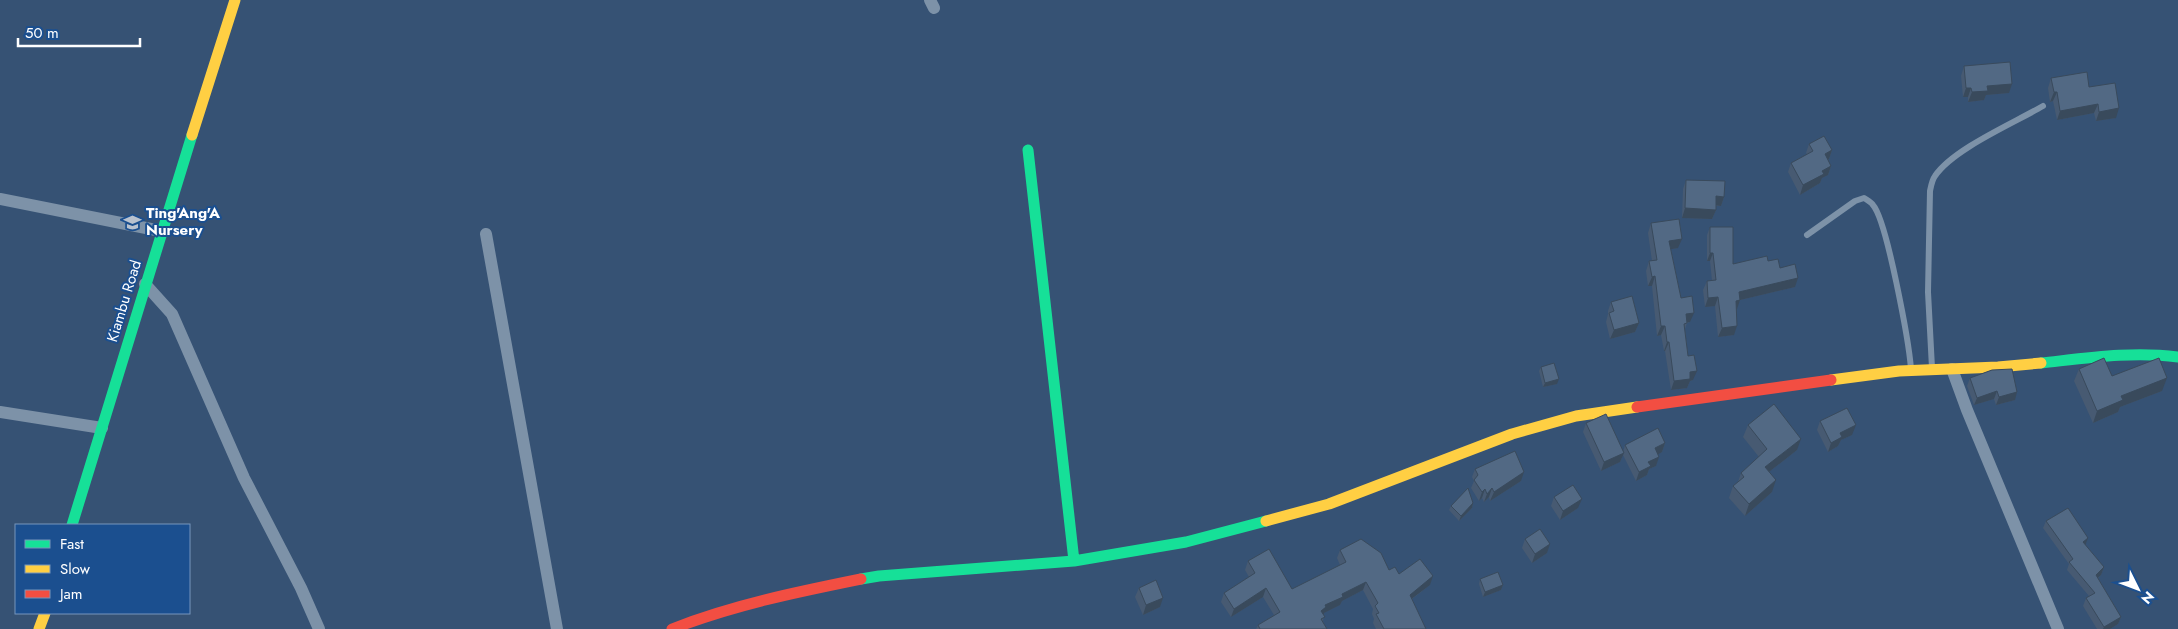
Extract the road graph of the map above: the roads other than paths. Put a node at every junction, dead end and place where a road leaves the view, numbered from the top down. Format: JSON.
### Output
{"nodes":[{"id":1,"x":235,"y":0,"type":"edge"},
{"id":2,"x":2043,"y":106,"type":"dead end"},
{"id":3,"x":1028,"y":150,"type":"dead end"},
{"id":4,"x":0,"y":199,"type":"edge"},
{"id":5,"x":161,"y":232,"type":"junction"},
{"id":6,"x":486,"y":234,"type":"dead end"},
{"id":7,"x":1807,"y":235,"type":"dead end"},
{"id":8,"x":145,"y":284,"type":"junction"},
{"id":9,"x":2178,"y":357,"type":"edge"},
{"id":10,"x":1952,"y":368,"type":"junction"},
{"id":11,"x":1911,"y":370,"type":"junction"},
{"id":12,"x":1932,"y":370,"type":"junction"},
{"id":13,"x":0,"y":412,"type":"edge"},
{"id":14,"x":102,"y":428,"type":"junction"},
{"id":15,"x":72,"y":524,"type":"edge"},
{"id":16,"x":1074,"y":561,"type":"junction"},
{"id":17,"x":44,"y":614,"type":"edge"},
{"id":18,"x":39,"y":629,"type":"edge"},
{"id":19,"x":319,"y":629,"type":"edge"},
{"id":20,"x":557,"y":629,"type":"edge"},
{"id":21,"x":672,"y":629,"type":"edge"},
{"id":22,"x":2058,"y":629,"type":"edge"}],
"edges":[{"from":1,"to":5,"type":"street","name":"Kiambu Road"},
{"from":2,"to":12,"type":"lane"},
{"from":3,"to":16,"type":"street"},
{"from":4,"to":5,"type":"street"},
{"from":5,"to":8,"type":"street","name":"Kiambu Road"},
{"from":6,"to":20,"type":"street"},
{"from":7,"to":11,"type":"lane"},
{"from":8,"to":14,"type":"street","name":"Kiambu Road"},
{"from":8,"to":19,"type":"street"},
{"from":9,"to":10,"type":"street"},
{"from":10,"to":12,"type":"street"},
{"from":10,"to":22,"type":"street"},
{"from":11,"to":12,"type":"street"},
{"from":11,"to":16,"type":"street"},
{"from":13,"to":14,"type":"street"},
{"from":14,"to":15,"type":"street","name":"Kiambu Road"},
{"from":16,"to":21,"type":"street"},
{"from":17,"to":18,"type":"street"}]}
